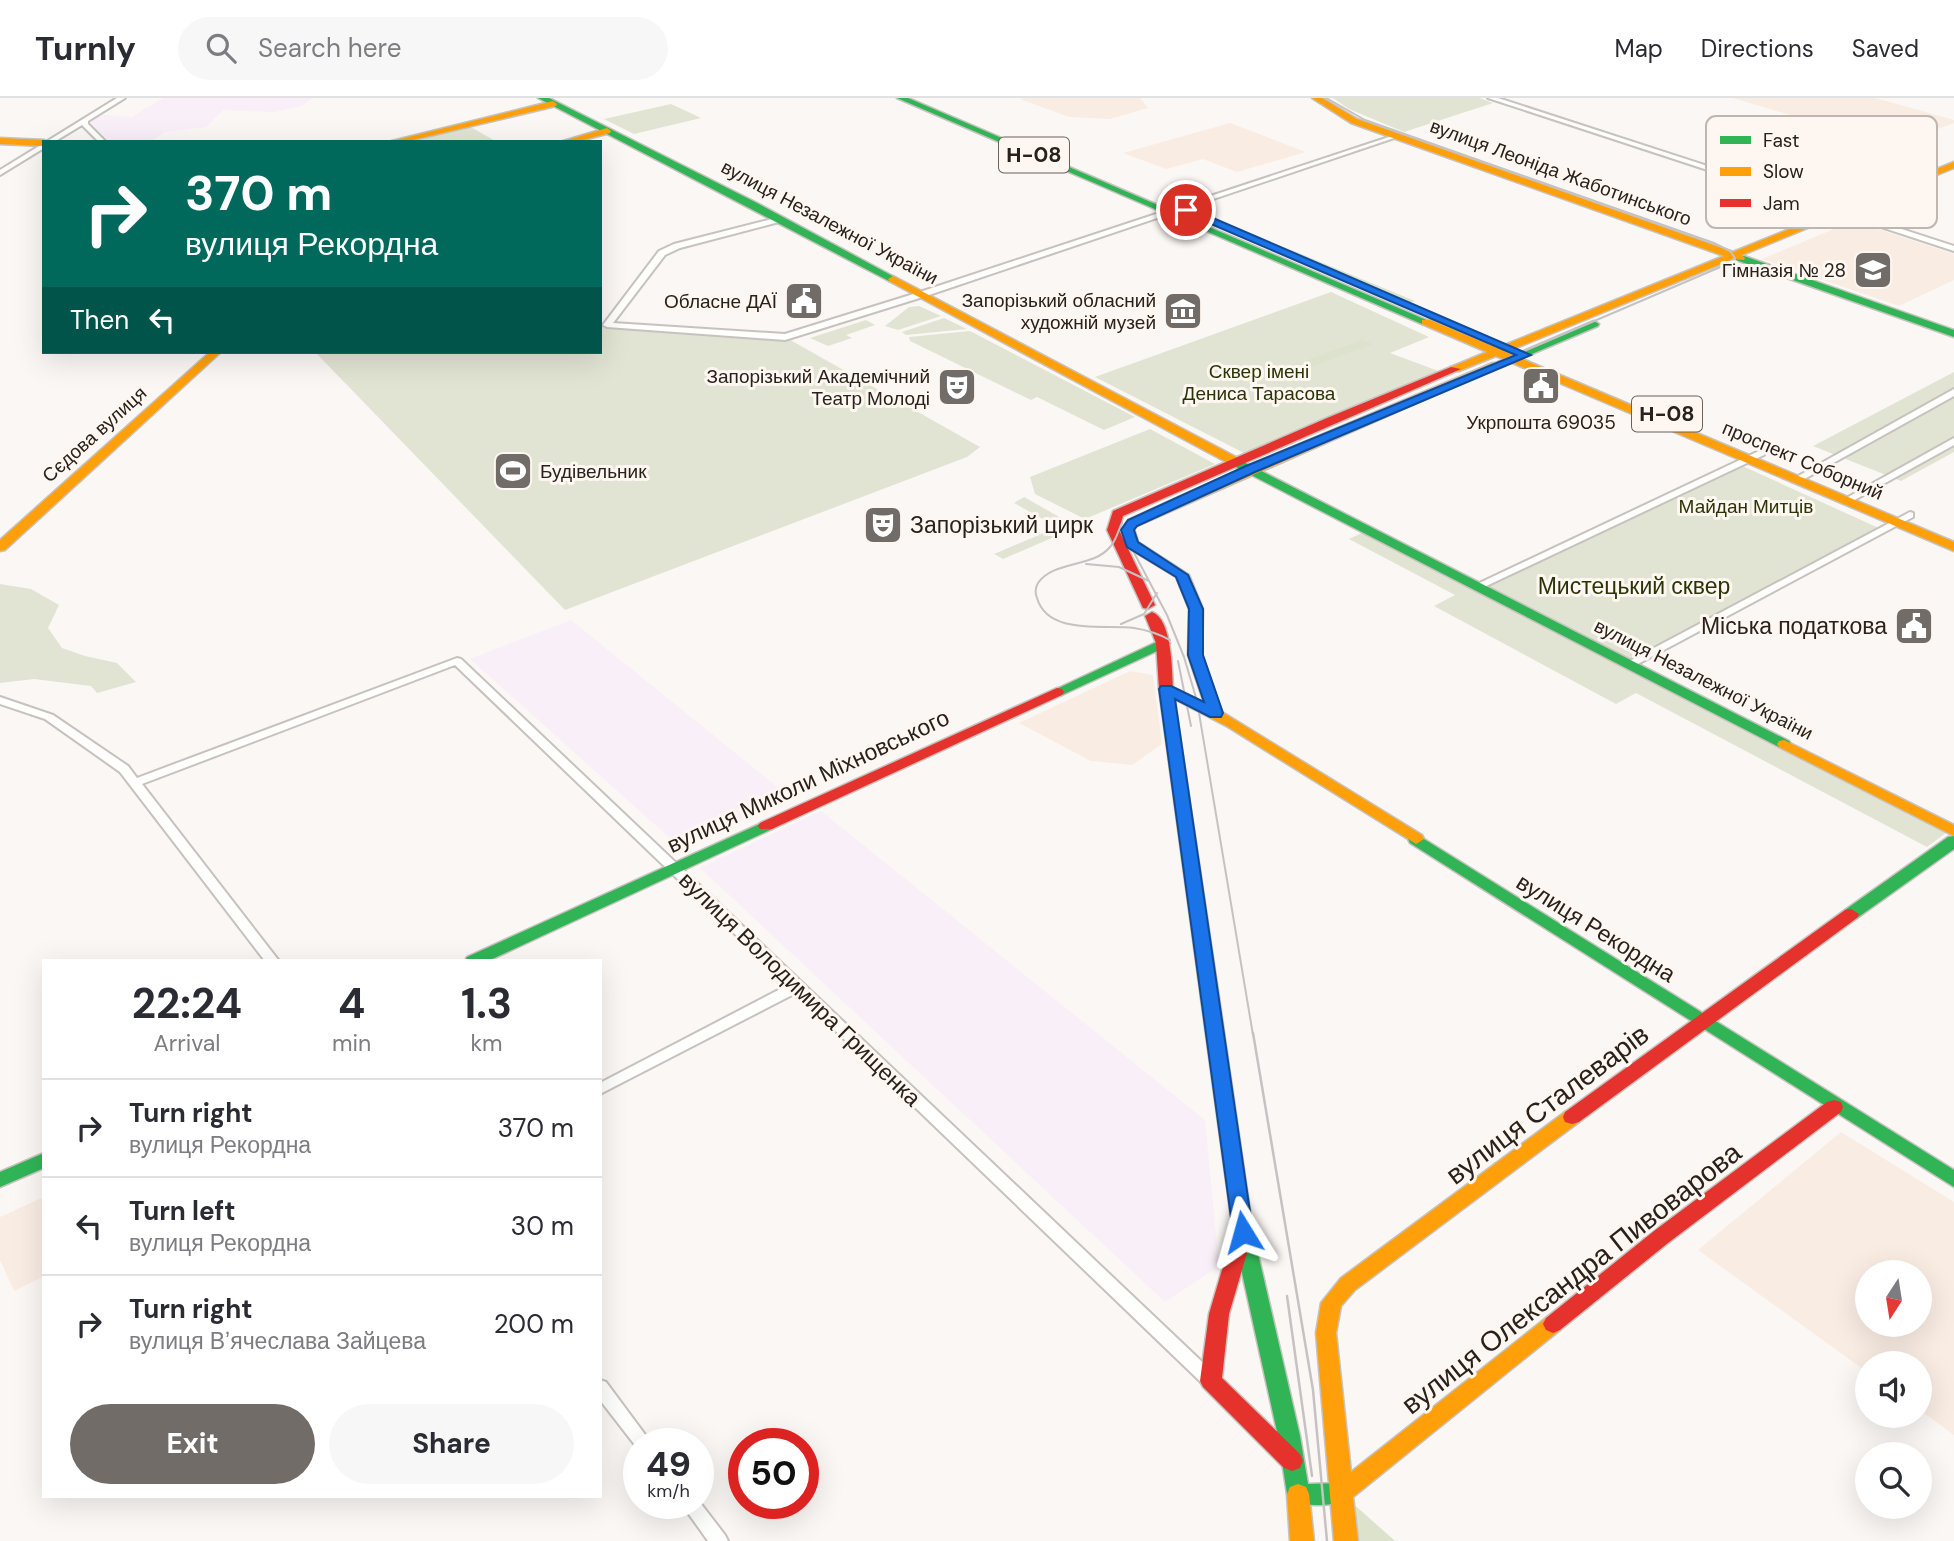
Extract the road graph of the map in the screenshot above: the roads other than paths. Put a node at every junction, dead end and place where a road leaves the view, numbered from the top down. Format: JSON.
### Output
{"nodes":[{"id":1,"x":122,"y":98,"type":"edge"},
{"id":2,"x":901,"y":98,"type":"edge"},
{"id":3,"x":914,"y":98,"type":"edge"},
{"id":4,"x":1316,"y":98,"type":"edge"},
{"id":5,"x":1491,"y":98,"type":"edge"},
{"id":6,"x":547,"y":101,"type":"edge"},
{"id":7,"x":85,"y":120,"type":"junction"},
{"id":8,"x":607,"y":131,"type":"junction"},
{"id":9,"x":1397,"y":136,"type":"junction"},
{"id":10,"x":52,"y":140,"type":"edge"},
{"id":11,"x":101,"y":140,"type":"edge"},
{"id":12,"x":400,"y":140,"type":"edge"},
{"id":13,"x":572,"y":140,"type":"edge"},
{"id":14,"x":0,"y":141,"type":"edge"},
{"id":15,"x":42,"y":144,"type":"edge"},
{"id":16,"x":42,"y":145,"type":"edge"},
{"id":17,"x":1954,"y":167,"type":"edge"},
{"id":18,"x":1706,"y":168,"type":"edge"},
{"id":19,"x":0,"y":173,"type":"edge"},
{"id":20,"x":1937,"y":174,"type":"edge"},
{"id":21,"x":1174,"y":209,"type":"junction"},
{"id":22,"x":780,"y":219,"type":"junction"},
{"id":23,"x":1807,"y":228,"type":"edge"},
{"id":24,"x":1889,"y":228,"type":"edge"},
{"id":25,"x":1954,"y":249,"type":"edge"},
{"id":26,"x":1736,"y":258,"type":"junction"},
{"id":27,"x":923,"y":294,"type":"junction"},
{"id":28,"x":1954,"y":334,"type":"edge"},
{"id":29,"x":214,"y":354,"type":"edge"},
{"id":30,"x":1511,"y":354,"type":"junction"},
{"id":31,"x":1954,"y":392,"type":"edge"},
{"id":32,"x":1954,"y":441,"type":"edge"},
{"id":33,"x":1755,"y":456,"type":"junction"},
{"id":34,"x":1235,"y":461,"type":"junction"},
{"id":35,"x":1251,"y":469,"type":"junction"},
{"id":36,"x":1802,"y":476,"type":"junction"},
{"id":37,"x":1853,"y":498,"type":"junction"},
{"id":38,"x":1903,"y":519,"type":"junction"},
{"id":39,"x":1119,"y":524,"type":"junction"},
{"id":40,"x":1954,"y":534,"type":"edge"},
{"id":41,"x":0,"y":547,"type":"edge"},
{"id":42,"x":1954,"y":547,"type":"edge"},
{"id":43,"x":1478,"y":586,"type":"junction"},
{"id":44,"x":1163,"y":643,"type":"junction"},
{"id":45,"x":1630,"y":664,"type":"junction"},
{"id":46,"x":1166,"y":689,"type":"junction"},
{"id":47,"x":0,"y":700,"type":"edge"},
{"id":48,"x":1215,"y":713,"type":"junction"},
{"id":49,"x":135,"y":783,"type":"junction"},
{"id":50,"x":1954,"y":831,"type":"edge"},
{"id":51,"x":1954,"y":841,"type":"edge"},
{"id":52,"x":673,"y":868,"type":"junction"},
{"id":53,"x":270,"y":959,"type":"edge"},
{"id":54,"x":477,"y":959,"type":"edge"},
{"id":55,"x":797,"y":986,"type":"junction"},
{"id":56,"x":1702,"y":1020,"type":"junction"},
{"id":57,"x":602,"y":1088,"type":"edge"},
{"id":58,"x":1834,"y":1107,"type":"junction"},
{"id":59,"x":42,"y":1161,"type":"edge"},
{"id":60,"x":0,"y":1180,"type":"edge"},
{"id":61,"x":1954,"y":1180,"type":"edge"},
{"id":62,"x":1243,"y":1232,"type":"junction"},
{"id":63,"x":1211,"y":1381,"type":"junction"},
{"id":64,"x":602,"y":1390,"type":"edge"},
{"id":65,"x":632,"y":1428,"type":"edge"},
{"id":66,"x":1292,"y":1461,"type":"junction"},
{"id":67,"x":1341,"y":1493,"type":"junction"},
{"id":68,"x":1298,"y":1494,"type":"junction"},
{"id":69,"x":702,"y":1519,"type":"edge"},
{"id":70,"x":719,"y":1541,"type":"edge"},
{"id":71,"x":1302,"y":1541,"type":"edge"},
{"id":72,"x":1346,"y":1541,"type":"edge"}],
"edges":[{"from":1,"to":7,"type":"street"},
{"from":2,"to":21,"type":"street","name":"проспект Соборний","number":"Н-08"},
{"from":3,"to":21,"type":"street","name":"проспект Соборний","number":"Н-08"},
{"from":4,"to":9,"type":"street","name":"вулиця Леоніда Жаботинського"},
{"from":5,"to":18,"type":"street"},
{"from":6,"to":8,"type":"street","name":"вулиця Незалежної України"},
{"from":6,"to":12,"type":"street"},
{"from":7,"to":10,"type":"street"},
{"from":7,"to":11,"type":"street"},
{"from":8,"to":13,"type":"street"},
{"from":8,"to":22,"type":"street","name":"вулиця Незалежної України"},
{"from":9,"to":21,"type":"street"},
{"from":9,"to":26,"type":"street","name":"вулиця Леоніда Жаботинського"},
{"from":14,"to":15,"type":"street"},
{"from":16,"to":19,"type":"street"},
{"from":17,"to":20,"type":"street"},
{"from":21,"to":27,"type":"street"},
{"from":21,"to":30,"type":"street","name":"проспект Соборний","number":"Н-08"},
{"from":22,"to":27,"type":"street","name":"вулиця Незалежної України"},
{"from":22,"to":27,"type":"street"},
{"from":23,"to":26,"type":"street"},
{"from":24,"to":25,"type":"street"},
{"from":26,"to":28,"type":"street","name":"вулиця Леоніда Жаботинського"},
{"from":26,"to":30,"type":"street"},
{"from":27,"to":34,"type":"street","name":"вулиця Незалежної України"},
{"from":29,"to":41,"type":"street","name":"Сєдова вулиця"},
{"from":30,"to":33,"type":"street","name":"проспект Соборний","number":"Н-08"},
{"from":30,"to":34,"type":"street"},
{"from":30,"to":35,"type":"street"},
{"from":31,"to":36,"type":"street"},
{"from":32,"to":37,"type":"street"},
{"from":33,"to":36,"type":"street","name":"проспект Соборний","number":"Н-08"},
{"from":33,"to":43,"type":"street"},
{"from":34,"to":35,"type":"street","name":"вулиця Незалежної України"},
{"from":34,"to":39,"type":"street"},
{"from":35,"to":39,"type":"street"},
{"from":35,"to":43,"type":"street","name":"вулиця Незалежної України"},
{"from":36,"to":37,"type":"street","name":"проспект Соборний","number":"Н-08"},
{"from":37,"to":38,"type":"street","name":"проспект Соборний","number":"Н-08"},
{"from":38,"to":40,"type":"street","name":"проспект Соборний","number":"Н-08"},
{"from":38,"to":42,"type":"street","name":"проспект Соборний","number":"Н-08"},
{"from":38,"to":45,"type":"street"},
{"from":39,"to":44,"type":"street"},
{"from":39,"to":48,"type":"street"},
{"from":43,"to":45,"type":"street","name":"вулиця Незалежної України"},
{"from":44,"to":46,"type":"street"},
{"from":44,"to":52,"type":"street","name":"вулиця Миколи Міхновського"},
{"from":45,"to":50,"type":"street","name":"вулиця Незалежної України"},
{"from":46,"to":48,"type":"street","name":"вулиця Рекордна"},
{"from":46,"to":62,"type":"street"},
{"from":47,"to":49,"type":"street"},
{"from":48,"to":56,"type":"street","name":"вулиця Рекордна"},
{"from":49,"to":52,"type":"street","name":"вулиця Володимира Грищенка"},
{"from":49,"to":53,"type":"street"},
{"from":51,"to":56,"type":"street","name":"вулиця Сталеварів"},
{"from":52,"to":54,"type":"street","name":"вулиця Миколи Міхновського"},
{"from":52,"to":55,"type":"street","name":"вулиця Володимира Грищенка"},
{"from":55,"to":57,"type":"street"},
{"from":55,"to":63,"type":"street","name":"вулиця Володимира Грищенка"},
{"from":56,"to":58,"type":"street","name":"вулиця Рекордна"},
{"from":56,"to":67,"type":"street","name":"вулиця Сталеварів"},
{"from":58,"to":61,"type":"street","name":"вулиця Рекордна"},
{"from":58,"to":67,"type":"street","name":"вулиця Олександра Пивоварова"},
{"from":59,"to":60,"type":"street"},
{"from":62,"to":63,"type":"street"},
{"from":62,"to":66,"type":"street"},
{"from":63,"to":66,"type":"street"},
{"from":64,"to":65,"type":"street"},
{"from":66,"to":68,"type":"street"},
{"from":67,"to":68,"type":"street"},
{"from":67,"to":72,"type":"street","name":"вулиця Сталеварів"},
{"from":68,"to":71,"type":"street"},
{"from":69,"to":70,"type":"street"}]}
